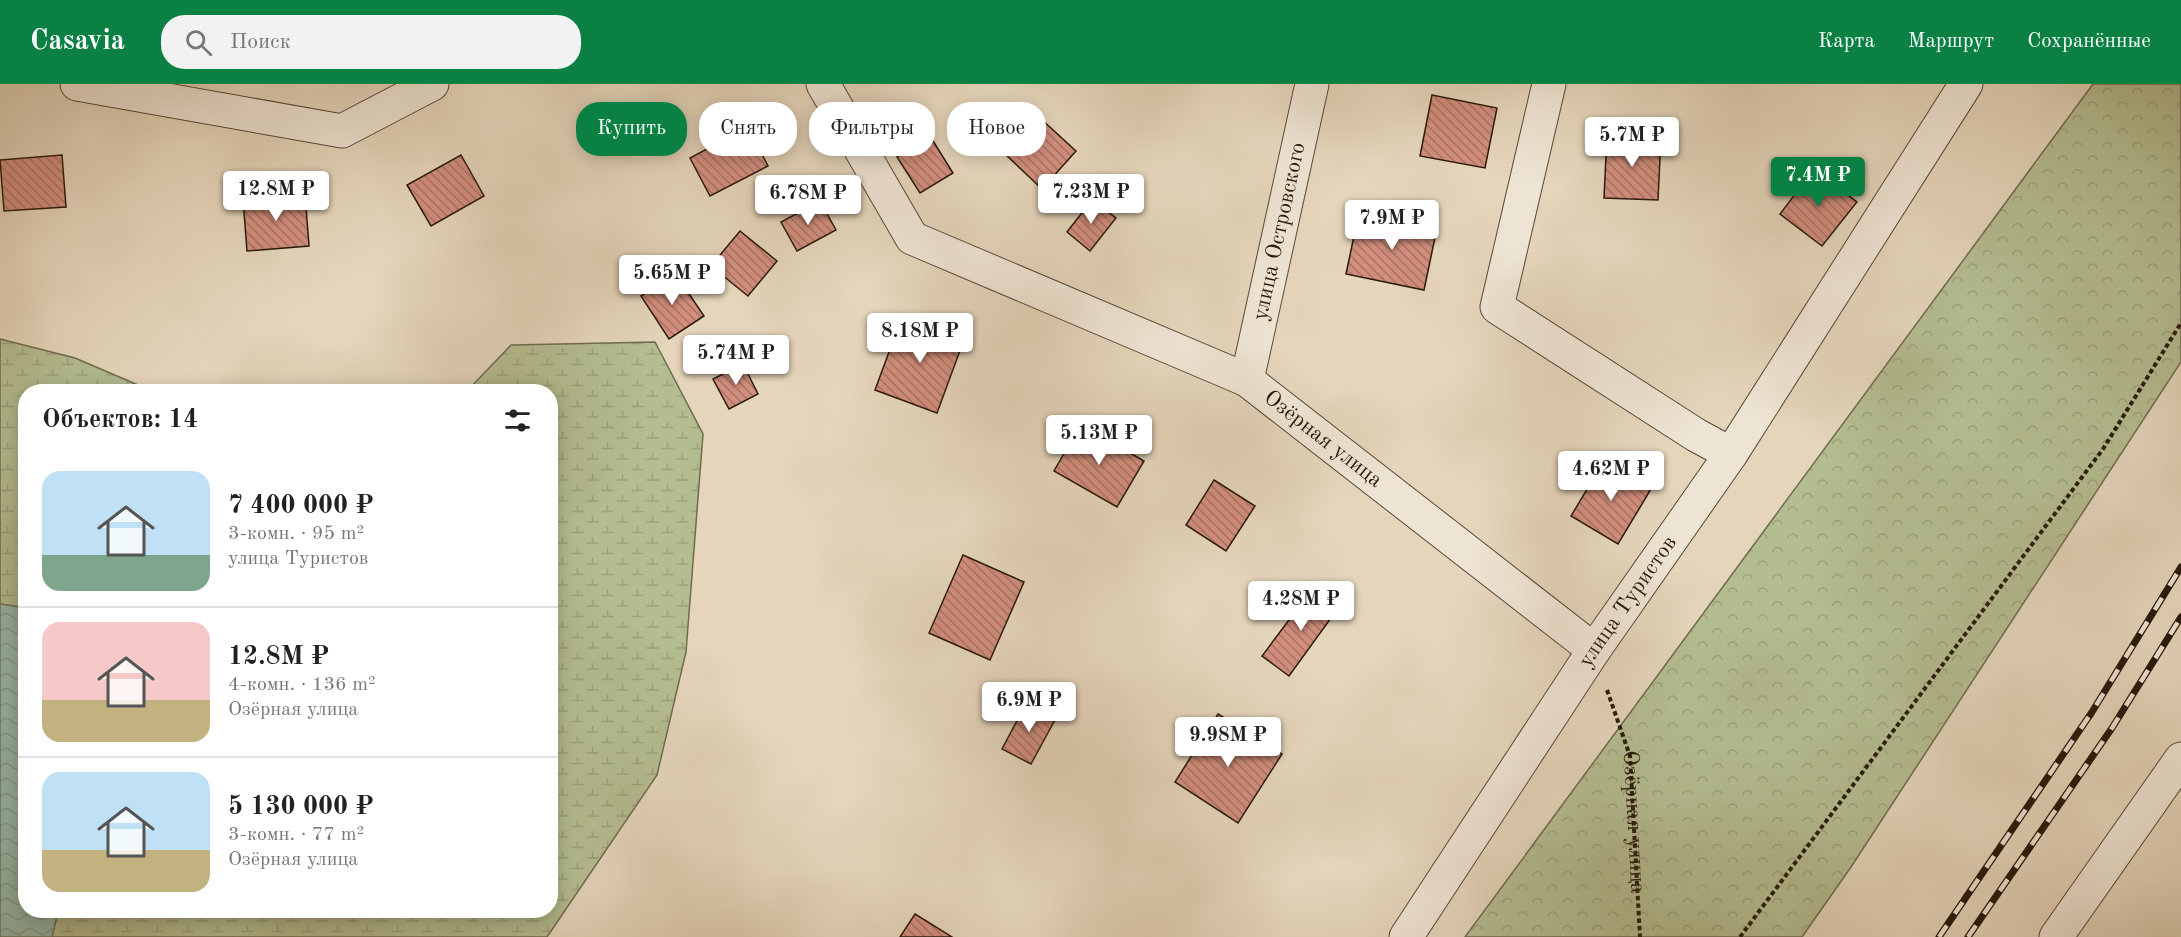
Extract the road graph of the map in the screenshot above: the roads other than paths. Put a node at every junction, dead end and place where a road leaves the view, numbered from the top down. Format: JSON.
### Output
{"nodes":[{"id":1,"x":77,"y":84,"type":"edge"},
{"id":2,"x":432,"y":84,"type":"edge"},
{"id":3,"x":823,"y":84,"type":"edge"},
{"id":4,"x":1312,"y":84,"type":"edge"},
{"id":5,"x":1549,"y":84,"type":"edge"},
{"id":6,"x":1966,"y":84,"type":"edge"},
{"id":7,"x":1247,"y":380,"type":"junction"},
{"id":8,"x":1731,"y":454,"type":"junction"},
{"id":9,"x":1594,"y":650,"type":"junction"},
{"id":10,"x":2181,"y":759,"type":"edge"},
{"id":11,"x":1406,"y":937,"type":"edge"},
{"id":12,"x":2056,"y":937,"type":"edge"}],
"edges":[{"from":1,"to":2,"type":"street"},
{"from":3,"to":7,"type":"street","name":"Озёрная улица"},
{"from":4,"to":7,"type":"street","name":"улица Островского"},
{"from":5,"to":8,"type":"street"},
{"from":6,"to":8,"type":"street","name":"улица Туристов"},
{"from":7,"to":9,"type":"street","name":"Озёрная улица"},
{"from":8,"to":9,"type":"street","name":"улица Туристов"},
{"from":9,"to":11,"type":"street","name":"улица Туристов"},
{"from":10,"to":12,"type":"street"}]}
